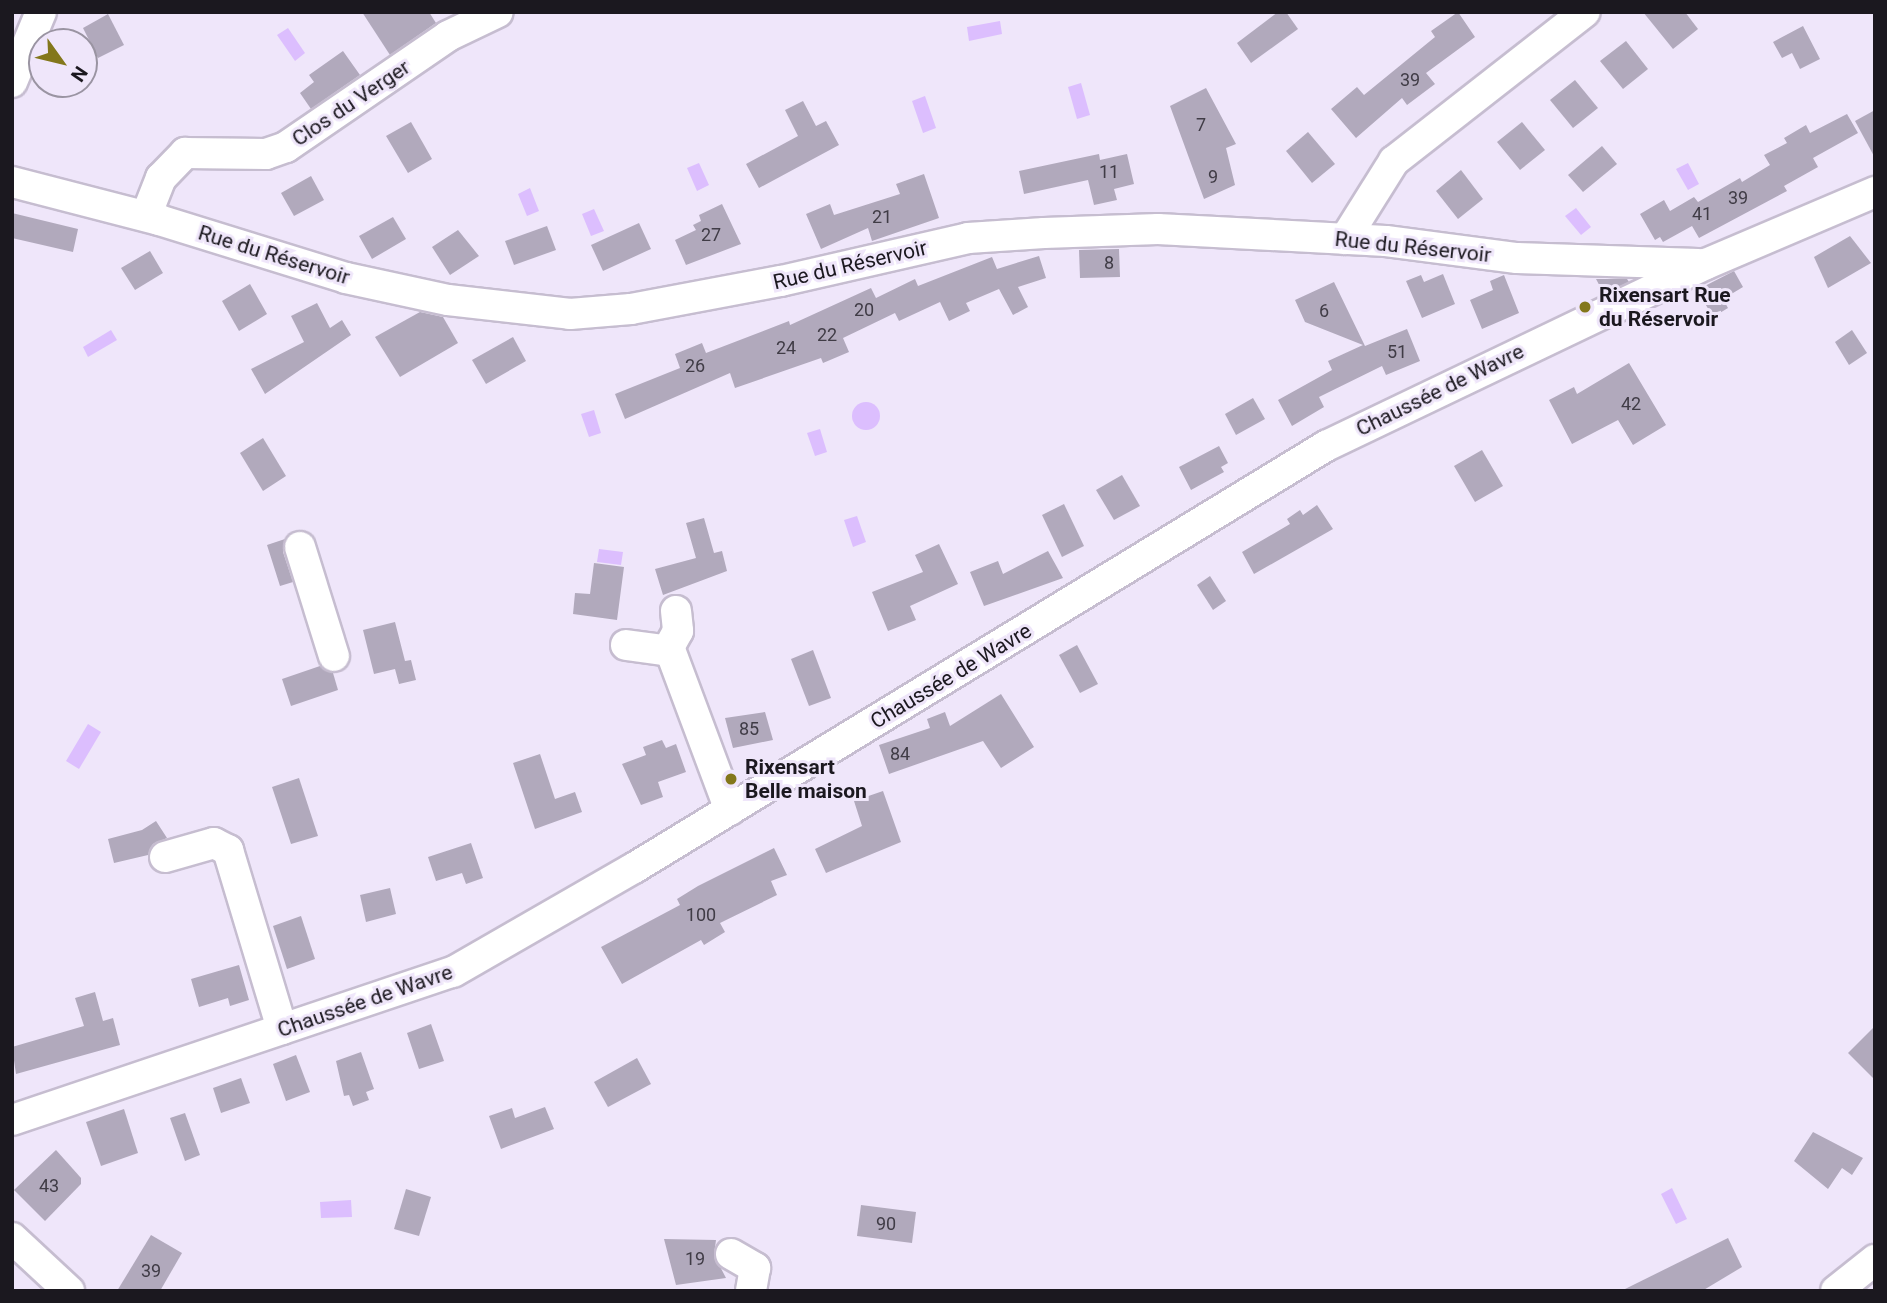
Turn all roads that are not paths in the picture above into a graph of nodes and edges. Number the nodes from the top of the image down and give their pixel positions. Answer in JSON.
{"nodes":[{"id":1,"x":41,"y":12,"type":"edge"},
{"id":2,"x":498,"y":12,"type":"edge"},
{"id":3,"x":1584,"y":12,"type":"edge"},
{"id":4,"x":12,"y":82,"type":"edge"},
{"id":5,"x":12,"y":182,"type":"edge"},
{"id":6,"x":1875,"y":192,"type":"edge"},
{"id":7,"x":146,"y":216,"type":"junction"},
{"id":8,"x":1345,"y":239,"type":"junction"},
{"id":9,"x":1706,"y":264,"type":"junction"},
{"id":10,"x":300,"y":547,"type":"dead end"},
{"id":11,"x":676,"y":611,"type":"dead end"},
{"id":12,"x":626,"y":645,"type":"dead end"},
{"id":13,"x":670,"y":651,"type":"junction"},
{"id":14,"x":334,"y":656,"type":"dead end"},
{"id":15,"x":730,"y":810,"type":"junction"},
{"id":16,"x":165,"y":857,"type":"dead end"},
{"id":17,"x":282,"y":1030,"type":"junction"},
{"id":18,"x":12,"y":1120,"type":"edge"},
{"id":19,"x":12,"y":1238,"type":"edge"},
{"id":20,"x":731,"y":1254,"type":"dead end"},
{"id":21,"x":1875,"y":1260,"type":"edge"},
{"id":22,"x":69,"y":1291,"type":"edge"},
{"id":23,"x":751,"y":1291,"type":"edge"},
{"id":24,"x":1836,"y":1291,"type":"edge"}],
"edges":[{"from":1,"to":4,"type":"street"},
{"from":2,"to":7,"type":"street","name":"Clos du Verger"},
{"from":3,"to":8,"type":"street"},
{"from":5,"to":7,"type":"street","name":"Rue du Réservoir"},
{"from":6,"to":9,"type":"street","name":"Chaussée de Wavre"},
{"from":7,"to":8,"type":"street","name":"Rue du Réservoir"},
{"from":8,"to":9,"type":"street","name":"Rue du Réservoir"},
{"from":9,"to":15,"type":"street","name":"Chaussée de Wavre"},
{"from":10,"to":14,"type":"street"},
{"from":11,"to":13,"type":"street"},
{"from":12,"to":13,"type":"street"},
{"from":13,"to":15,"type":"street"},
{"from":15,"to":17,"type":"street","name":"Chaussée de Wavre"},
{"from":16,"to":17,"type":"street"},
{"from":17,"to":18,"type":"street","name":"Chaussée de Wavre"},
{"from":19,"to":22,"type":"street"},
{"from":20,"to":23,"type":"street"},
{"from":21,"to":24,"type":"street"}]}
